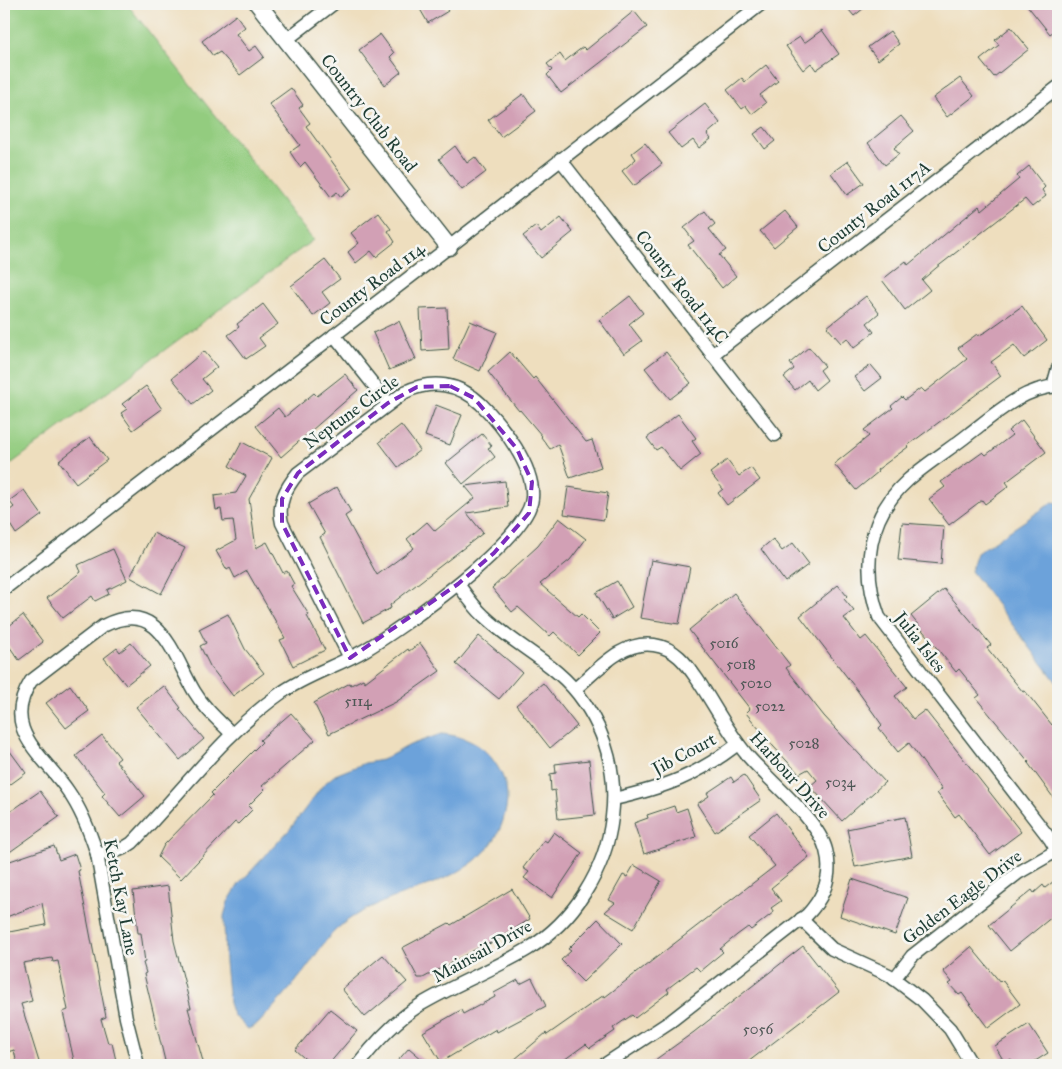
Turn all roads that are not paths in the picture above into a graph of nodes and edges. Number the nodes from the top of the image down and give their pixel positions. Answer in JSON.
{"nodes":[{"id":1,"x":258,"y":4,"type":"edge"},
{"id":2,"x":333,"y":4,"type":"edge"},
{"id":3,"x":761,"y":4,"type":"edge"},
{"id":4,"x":286,"y":40,"type":"junction"},
{"id":5,"x":1058,"y":87,"type":"edge"},
{"id":6,"x":560,"y":160,"type":"junction"},
{"id":7,"x":449,"y":247,"type":"junction"},
{"id":8,"x":334,"y":336,"type":"junction"},
{"id":9,"x":712,"y":355,"type":"junction"},
{"id":10,"x":1058,"y":368,"type":"edge"},
{"id":11,"x":1056,"y":386,"type":"edge"},
{"id":12,"x":388,"y":403,"type":"junction"},
{"id":13,"x":775,"y":435,"type":"dead end"},
{"id":14,"x":458,"y":584,"type":"junction"},
{"id":15,"x":4,"y":589,"type":"edge"},
{"id":16,"x":350,"y":658,"type":"junction"},
{"id":17,"x":575,"y":689,"type":"junction"},
{"id":18,"x":232,"y":734,"type":"junction"},
{"id":19,"x":738,"y":744,"type":"junction"},
{"id":20,"x":614,"y":799,"type":"junction"},
{"id":21,"x":1057,"y":851,"type":"edge"},
{"id":22,"x":97,"y":854,"type":"junction"},
{"id":23,"x":800,"y":920,"type":"junction"},
{"id":24,"x":894,"y":979,"type":"junction"},
{"id":25,"x":138,"y":1065,"type":"edge"},
{"id":26,"x":358,"y":1065,"type":"edge"},
{"id":27,"x":604,"y":1065,"type":"edge"},
{"id":28,"x":972,"y":1065,"type":"edge"}],
"edges":[{"from":1,"to":4,"type":"street","name":"Country Club Road"},
{"from":2,"to":4,"type":"street"},
{"from":3,"to":6,"type":"street","name":"County Road 114"},
{"from":4,"to":7,"type":"street","name":"Country Club Road"},
{"from":5,"to":9,"type":"street","name":"County Road 117A"},
{"from":6,"to":7,"type":"street","name":"County Road 114"},
{"from":6,"to":9,"type":"street","name":"County Road 114C"},
{"from":7,"to":8,"type":"street","name":"County Road 114"},
{"from":8,"to":12,"type":"street"},
{"from":8,"to":15,"type":"street","name":"County Road 114"},
{"from":9,"to":13,"type":"street","name":"County Road 114C"},
{"from":10,"to":11,"type":"street","name":"Julia Isles"},
{"from":11,"to":21,"type":"street","name":"Julia Isles"},
{"from":12,"to":14,"type":"street","name":"Neptune Circle"},
{"from":12,"to":16,"type":"street","name":"Neptune Circle"},
{"from":14,"to":16,"type":"street","name":"Neptune Circle"},
{"from":14,"to":17,"type":"street","name":"Mainsail Drive"},
{"from":16,"to":18,"type":"street","name":"Neptune Circle"},
{"from":17,"to":19,"type":"street","name":"Harbour Drive"},
{"from":17,"to":20,"type":"street","name":"Mainsail Drive"},
{"from":18,"to":22,"type":"street","name":"Neptune Circle"},
{"from":18,"to":22,"type":"street","name":"Ketch Kay Lane"},
{"from":19,"to":20,"type":"street","name":"Jib Court"},
{"from":19,"to":23,"type":"street","name":"Harbour Drive"},
{"from":20,"to":26,"type":"street","name":"Mainsail Drive"},
{"from":21,"to":24,"type":"street","name":"Golden Eagle Drive"},
{"from":22,"to":25,"type":"street","name":"Ketch Kay Lane"},
{"from":23,"to":24,"type":"street"},
{"from":23,"to":27,"type":"street","name":"Harbour Drive"},
{"from":24,"to":28,"type":"street"}]}
